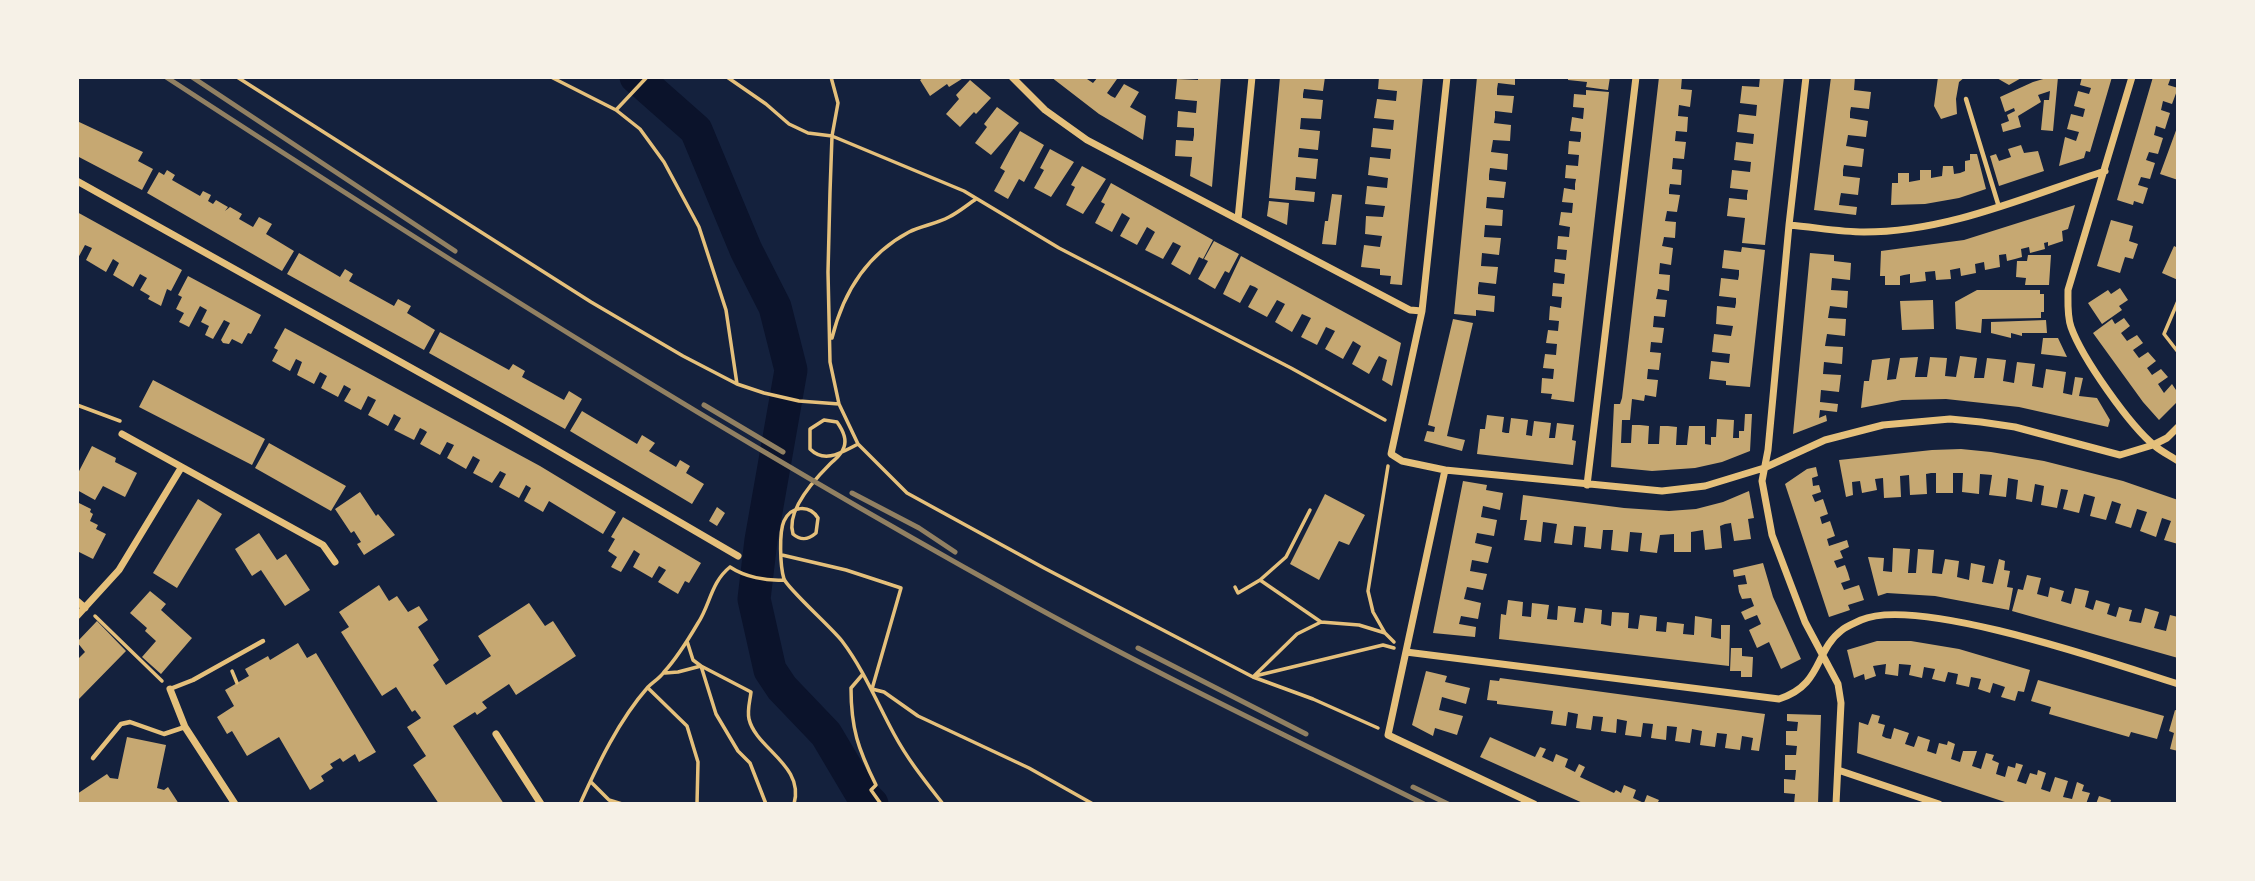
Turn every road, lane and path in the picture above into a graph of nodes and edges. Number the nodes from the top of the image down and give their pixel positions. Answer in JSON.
{"nodes":[{"id":1,"x":237,"y":77,"type":"edge"},
{"id":2,"x":551,"y":77,"type":"edge"},
{"id":3,"x":647,"y":77,"type":"edge"},
{"id":4,"x":727,"y":77,"type":"edge"},
{"id":5,"x":831,"y":77,"type":"edge"},
{"id":6,"x":1012,"y":77,"type":"edge"},
{"id":7,"x":1252,"y":77,"type":"edge"},
{"id":8,"x":1447,"y":77,"type":"edge"},
{"id":9,"x":1636,"y":77,"type":"edge"},
{"id":10,"x":1806,"y":77,"type":"edge"},
{"id":11,"x":2132,"y":77,"type":"edge"},
{"id":12,"x":1966,"y":99,"type":"dead end"},
{"id":13,"x":618,"y":109,"type":"junction"},
{"id":14,"x":832,"y":136,"type":"junction"},
{"id":15,"x":2105,"y":171,"type":"junction"},
{"id":16,"x":77,"y":181,"type":"edge"},
{"id":17,"x":976,"y":199,"type":"junction"},
{"id":18,"x":1999,"y":207,"type":"junction"},
{"id":19,"x":1238,"y":219,"type":"junction"},
{"id":20,"x":1789,"y":225,"type":"junction"},
{"id":21,"x":2178,"y":301,"type":"edge"},
{"id":22,"x":1422,"y":311,"type":"junction"},
{"id":23,"x":830,"y":344,"type":"junction"},
{"id":24,"x":2178,"y":352,"type":"edge"},
{"id":25,"x":737,"y":384,"type":"junction"},
{"id":26,"x":839,"y":404,"type":"junction"},
{"id":27,"x":77,"y":405,"type":"edge"},
{"id":28,"x":1396,"y":427,"type":"junction"},
{"id":29,"x":2178,"y":427,"type":"edge"},
{"id":30,"x":122,"y":434,"type":"joint"},
{"id":31,"x":858,"y":444,"type":"junction"},
{"id":32,"x":2153,"y":445,"type":"junction"},
{"id":33,"x":1391,"y":454,"type":"junction"},
{"id":34,"x":2178,"y":461,"type":"edge"},
{"id":35,"x":181,"y":468,"type":"junction"},
{"id":36,"x":1764,"y":468,"type":"junction"},
{"id":37,"x":1445,"y":470,"type":"junction"},
{"id":38,"x":1587,"y":485,"type":"junction"},
{"id":39,"x":1310,"y":510,"type":"dead end"},
{"id":40,"x":782,"y":555,"type":"junction"},
{"id":41,"x":738,"y":556,"type":"dead end"},
{"id":42,"x":335,"y":562,"type":"dead end"},
{"id":43,"x":730,"y":568,"type":"dead end"},
{"id":44,"x":739,"y":573,"type":"dead end"},
{"id":45,"x":784,"y":580,"type":"junction"},
{"id":46,"x":1260,"y":580,"type":"junction"},
{"id":47,"x":1234,"y":587,"type":"dead end"},
{"id":48,"x":77,"y":601,"type":"edge"},
{"id":49,"x":85,"y":608,"type":"junction"},
{"id":50,"x":77,"y":616,"type":"edge"},
{"id":51,"x":1321,"y":622,"type":"junction"},
{"id":52,"x":1385,"y":633,"type":"junction"},
{"id":53,"x":263,"y":641,"type":"dead end"},
{"id":54,"x":687,"y":641,"type":"junction"},
{"id":55,"x":1406,"y":652,"type":"junction"},
{"id":56,"x":1823,"y":657,"type":"junction"},
{"id":57,"x":701,"y":666,"type":"junction"},
{"id":58,"x":664,"y":673,"type":"junction"},
{"id":59,"x":863,"y":674,"type":"junction"},
{"id":60,"x":1253,"y":677,"type":"junction"},
{"id":61,"x":2178,"y":684,"type":"edge"},
{"id":62,"x":648,"y":687,"type":"junction"},
{"id":63,"x":170,"y":689,"type":"junction"},
{"id":64,"x":872,"y":689,"type":"junction"},
{"id":65,"x":185,"y":727,"type":"junction"},
{"id":66,"x":496,"y":734,"type":"dead end"},
{"id":67,"x":1388,"y":735,"type":"junction"},
{"id":68,"x":93,"y":758,"type":"dead end"},
{"id":69,"x":1838,"y":769,"type":"junction"},
{"id":70,"x":590,"y":782,"type":"junction"},
{"id":71,"x":235,"y":804,"type":"edge"},
{"id":72,"x":541,"y":804,"type":"edge"},
{"id":73,"x":580,"y":804,"type":"edge"},
{"id":74,"x":622,"y":804,"type":"edge"},
{"id":75,"x":697,"y":804,"type":"edge"},
{"id":76,"x":766,"y":804,"type":"edge"},
{"id":77,"x":794,"y":804,"type":"edge"},
{"id":78,"x":881,"y":804,"type":"edge"},
{"id":79,"x":943,"y":804,"type":"edge"},
{"id":80,"x":1093,"y":804,"type":"edge"},
{"id":81,"x":1534,"y":804,"type":"edge"},
{"id":82,"x":1836,"y":804,"type":"edge"},
{"id":83,"x":1939,"y":804,"type":"edge"}],
"edges":[{"from":1,"to":25,"type":"path"},
{"from":2,"to":13,"type":"path"},
{"from":3,"to":13,"type":"path"},
{"from":4,"to":14,"type":"path"},
{"from":5,"to":14,"type":"path"},
{"from":6,"to":19,"type":"street"},
{"from":7,"to":19,"type":"street"},
{"from":8,"to":22,"type":"street"},
{"from":9,"to":38,"type":"street"},
{"from":10,"to":20,"type":"street"},
{"from":11,"to":15,"type":"street"},
{"from":12,"to":18,"type":"lane"},
{"from":13,"to":25,"type":"path"},
{"from":14,"to":17,"type":"path"},
{"from":14,"to":23,"type":"path"},
{"from":15,"to":18,"type":"street"},
{"from":15,"to":32,"type":"street"},
{"from":16,"to":41,"type":"street"},
{"from":17,"to":23,"type":"path"},
{"from":17,"to":28,"type":"path"},
{"from":18,"to":20,"type":"street"},
{"from":19,"to":22,"type":"street"},
{"from":20,"to":36,"type":"street"},
{"from":21,"to":24,"type":"path"},
{"from":22,"to":28,"type":"street"},
{"from":23,"to":26,"type":"path"},
{"from":25,"to":26,"type":"path"},
{"from":26,"to":31,"type":"path"},
{"from":27,"to":30,"type":"path"},
{"from":28,"to":33,"type":"street"},
{"from":29,"to":32,"type":"street"},
{"from":30,"to":35,"type":"street"},
{"from":31,"to":40,"type":"path"},
{"from":31,"to":60,"type":"path"},
{"from":32,"to":34,"type":"street"},
{"from":32,"to":36,"type":"street"},
{"from":33,"to":37,"type":"street"},
{"from":33,"to":52,"type":"path"},
{"from":35,"to":42,"type":"street"},
{"from":35,"to":49,"type":"street"},
{"from":36,"to":38,"type":"street"},
{"from":36,"to":56,"type":"street"},
{"from":37,"to":38,"type":"street"},
{"from":37,"to":55,"type":"street"},
{"from":39,"to":46,"type":"path"},
{"from":40,"to":45,"type":"path"},
{"from":40,"to":64,"type":"path"},
{"from":43,"to":54,"type":"path"},
{"from":44,"to":45,"type":"path"},
{"from":45,"to":59,"type":"path"},
{"from":46,"to":47,"type":"path"},
{"from":46,"to":51,"type":"path"},
{"from":48,"to":49,"type":"street"},
{"from":49,"to":50,"type":"street"},
{"from":49,"to":63,"type":"path"},
{"from":51,"to":52,"type":"path"},
{"from":51,"to":60,"type":"path"},
{"from":52,"to":55,"type":"path"},
{"from":53,"to":63,"type":"lane"},
{"from":54,"to":57,"type":"path"},
{"from":54,"to":58,"type":"path"},
{"from":55,"to":56,"type":"street"},
{"from":55,"to":60,"type":"path"},
{"from":55,"to":67,"type":"street"},
{"from":56,"to":61,"type":"street"},
{"from":56,"to":69,"type":"street"},
{"from":57,"to":58,"type":"path"},
{"from":57,"to":76,"type":"path"},
{"from":57,"to":77,"type":"path"},
{"from":58,"to":62,"type":"path"},
{"from":59,"to":64,"type":"path"},
{"from":59,"to":78,"type":"path"},
{"from":60,"to":67,"type":"path"},
{"from":62,"to":70,"type":"path"},
{"from":62,"to":75,"type":"path"},
{"from":63,"to":65,"type":"street"},
{"from":64,"to":79,"type":"path"},
{"from":64,"to":80,"type":"path"},
{"from":65,"to":68,"type":"lane"},
{"from":65,"to":71,"type":"street"},
{"from":66,"to":72,"type":"street"},
{"from":67,"to":81,"type":"street"},
{"from":69,"to":82,"type":"street"},
{"from":69,"to":83,"type":"street"},
{"from":70,"to":73,"type":"path"},
{"from":70,"to":74,"type":"path"}]}
